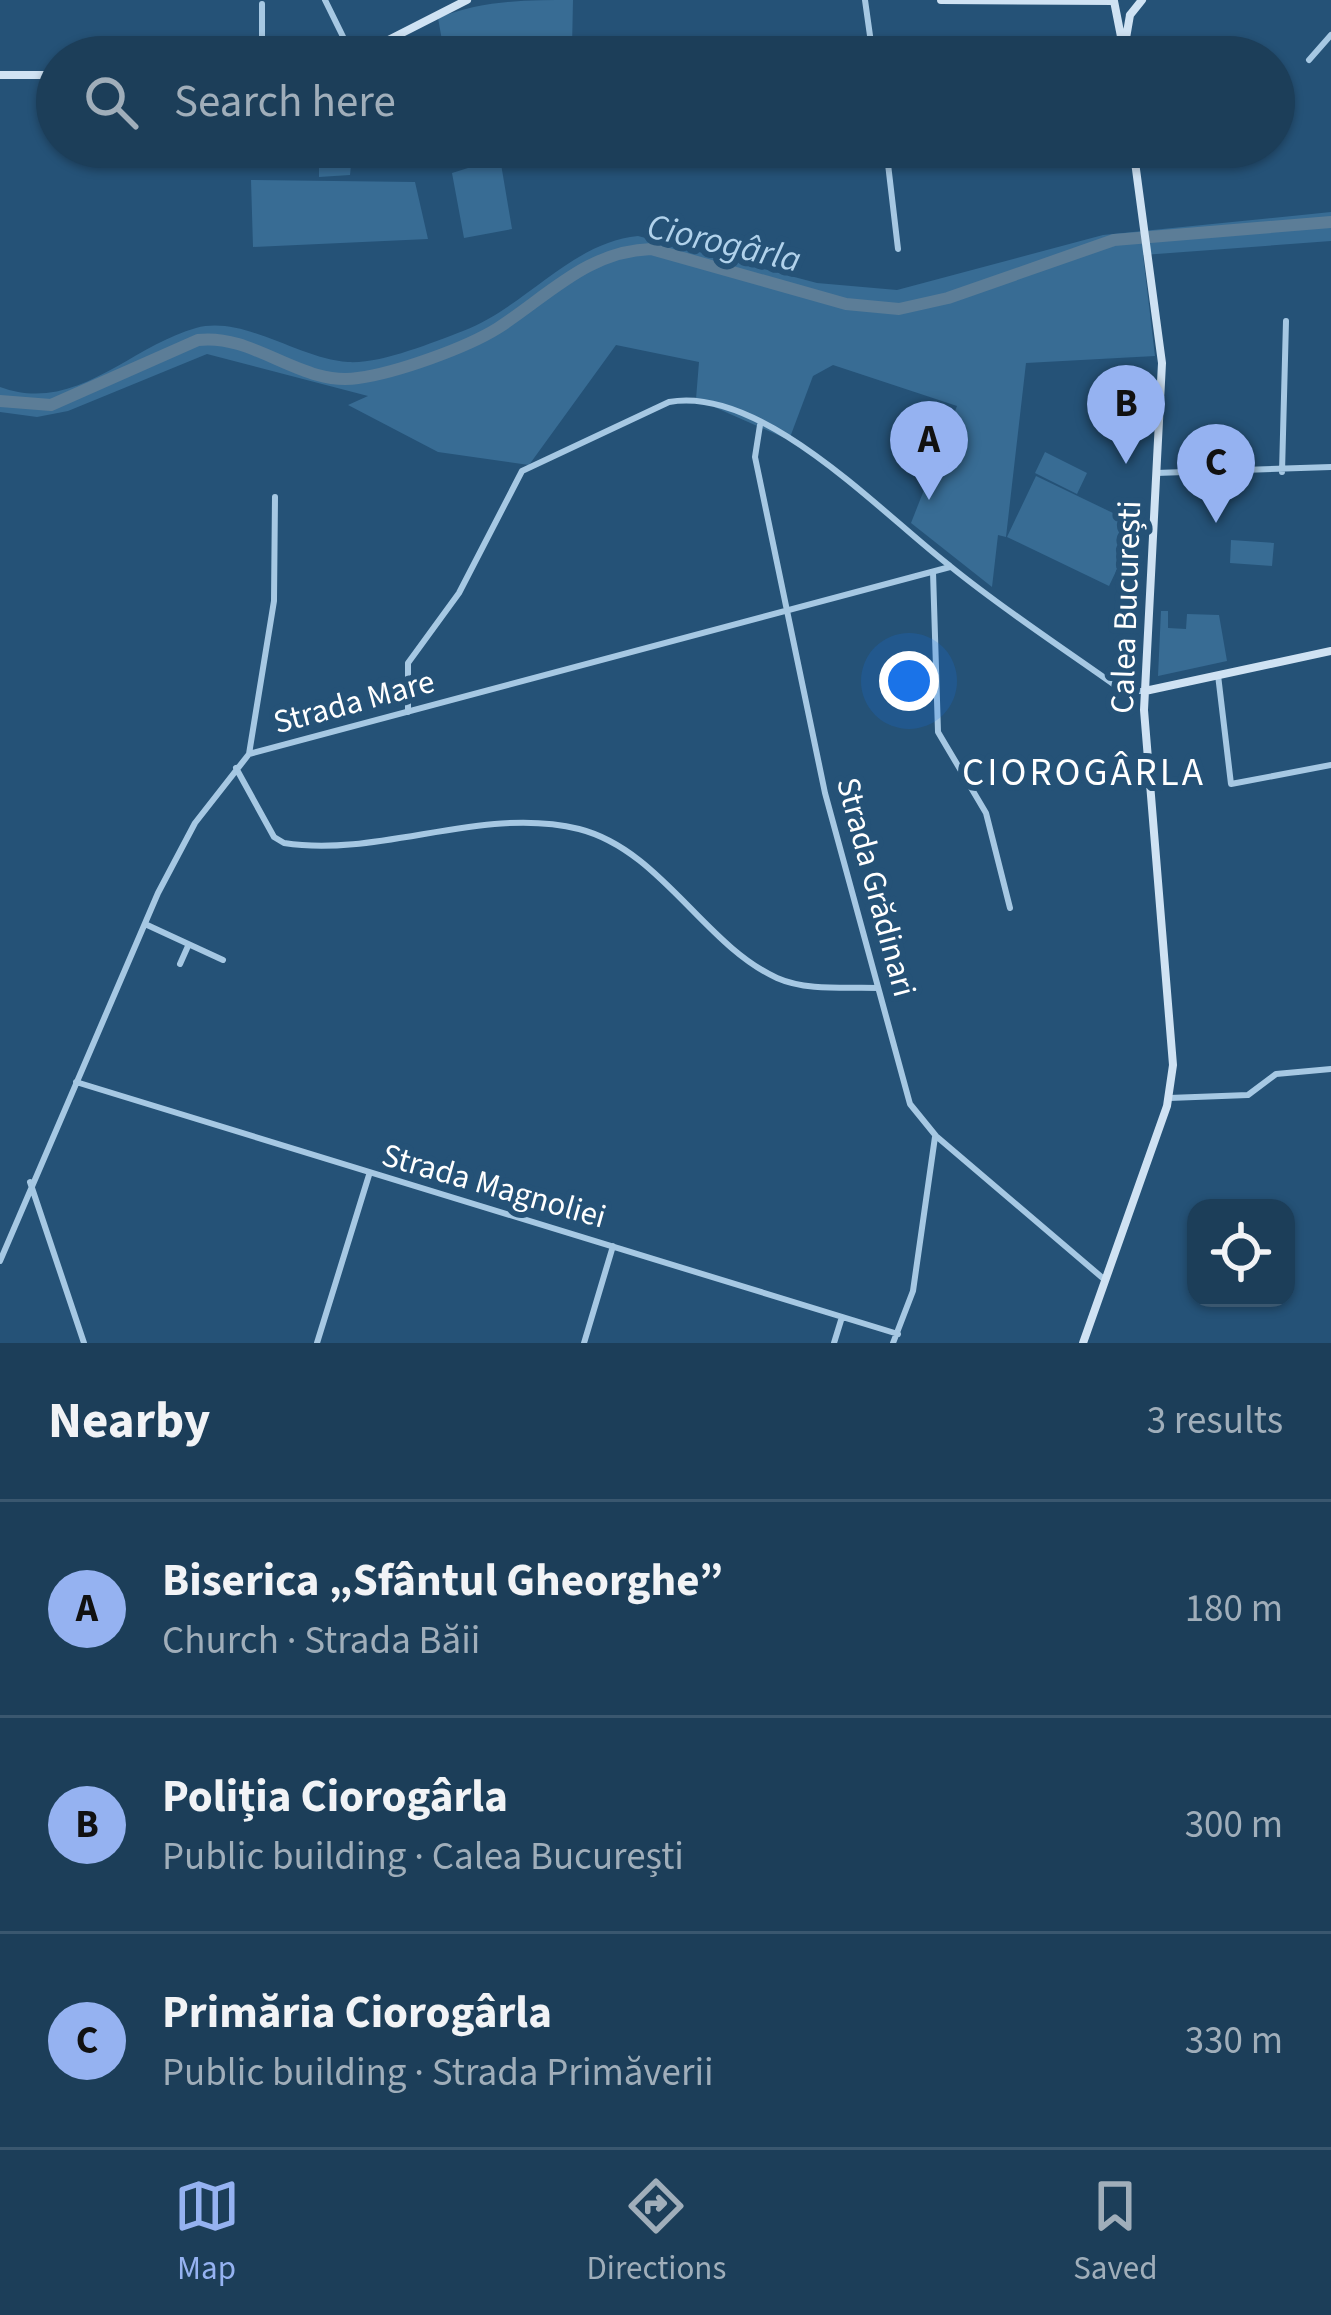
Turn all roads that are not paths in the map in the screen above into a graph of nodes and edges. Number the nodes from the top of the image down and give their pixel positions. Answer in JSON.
{"nodes":[{"id":1,"x":326,"y":0,"type":"edge"},
{"id":2,"x":467,"y":0,"type":"edge"},
{"id":3,"x":865,"y":0,"type":"edge"},
{"id":4,"x":940,"y":0,"type":"edge"},
{"id":5,"x":1114,"y":0,"type":"edge"},
{"id":6,"x":1142,"y":0,"type":"edge"},
{"id":7,"x":262,"y":4,"type":"dead end"},
{"id":8,"x":1126,"y":14,"type":"junction"},
{"id":9,"x":1331,"y":35,"type":"edge"},
{"id":10,"x":262,"y":36,"type":"edge"},
{"id":11,"x":344,"y":36,"type":"edge"},
{"id":12,"x":396,"y":36,"type":"edge"},
{"id":13,"x":871,"y":36,"type":"edge"},
{"id":14,"x":1125,"y":36,"type":"edge"},
{"id":15,"x":1309,"y":60,"type":"dead end"},
{"id":16,"x":0,"y":75,"type":"edge"},
{"id":17,"x":36,"y":75,"type":"edge"},
{"id":18,"x":888,"y":168,"type":"edge"},
{"id":19,"x":1136,"y":168,"type":"edge"},
{"id":20,"x":898,"y":249,"type":"dead end"},
{"id":21,"x":1286,"y":321,"type":"dead end"},
{"id":22,"x":760,"y":424,"type":"junction"},
{"id":23,"x":1331,"y":467,"type":"edge"},
{"id":24,"x":1282,"y":472,"type":"junction"},
{"id":25,"x":1156,"y":473,"type":"junction"},
{"id":26,"x":275,"y":497,"type":"dead end"},
{"id":27,"x":950,"y":567,"type":"junction"},
{"id":28,"x":932,"y":572,"type":"junction"},
{"id":29,"x":787,"y":613,"type":"junction"},
{"id":30,"x":1331,"y":651,"type":"edge"},
{"id":31,"x":1218,"y":675,"type":"junction"},
{"id":32,"x":1144,"y":692,"type":"junction"},
{"id":33,"x":408,"y":712,"type":"junction"},
{"id":34,"x":249,"y":754,"type":"junction"},
{"id":35,"x":1331,"y":764,"type":"edge"},
{"id":36,"x":236,"y":768,"type":"junction"},
{"id":37,"x":1010,"y":908,"type":"dead end"},
{"id":38,"x":144,"y":924,"type":"junction"},
{"id":39,"x":188,"y":944,"type":"junction"},
{"id":40,"x":223,"y":960,"type":"dead end"},
{"id":41,"x":180,"y":964,"type":"dead end"},
{"id":42,"x":878,"y":988,"type":"junction"},
{"id":43,"x":1331,"y":1069,"type":"edge"},
{"id":44,"x":76,"y":1082,"type":"junction"},
{"id":45,"x":1169,"y":1098,"type":"junction"},
{"id":46,"x":936,"y":1136,"type":"junction"},
{"id":47,"x":369,"y":1174,"type":"junction"},
{"id":48,"x":30,"y":1182,"type":"junction"},
{"id":49,"x":613,"y":1246,"type":"junction"},
{"id":50,"x":0,"y":1261,"type":"edge"},
{"id":51,"x":1106,"y":1280,"type":"junction"},
{"id":52,"x":842,"y":1317,"type":"junction"},
{"id":53,"x":896,"y":1339,"type":"edge"},
{"id":54,"x":84,"y":1343,"type":"edge"},
{"id":55,"x":316,"y":1343,"type":"edge"},
{"id":56,"x":584,"y":1343,"type":"edge"},
{"id":57,"x":834,"y":1343,"type":"edge"},
{"id":58,"x":1082,"y":1343,"type":"edge"}],
"edges":[{"from":1,"to":11,"type":"street"},
{"from":2,"to":12,"type":"main road"},
{"from":3,"to":13,"type":"street"},
{"from":4,"to":5,"type":"main road"},
{"from":5,"to":8,"type":"main road"},
{"from":6,"to":8,"type":"main road"},
{"from":7,"to":10,"type":"street"},
{"from":8,"to":14,"type":"main road"},
{"from":9,"to":15,"type":"street"},
{"from":16,"to":17,"type":"main road"},
{"from":18,"to":20,"type":"street"},
{"from":19,"to":25,"type":"main road","name":"Calea București"},
{"from":21,"to":24,"type":"street"},
{"from":22,"to":27,"type":"street"},
{"from":22,"to":29,"type":"street","name":"Strada Grădinari"},
{"from":22,"to":33,"type":"street"},
{"from":23,"to":24,"type":"street"},
{"from":24,"to":25,"type":"street"},
{"from":25,"to":32,"type":"main road","name":"Calea București"},
{"from":26,"to":34,"type":"street"},
{"from":27,"to":28,"type":"street","name":"Strada Mare"},
{"from":27,"to":32,"type":"street"},
{"from":28,"to":29,"type":"street","name":"Strada Mare"},
{"from":28,"to":37,"type":"street"},
{"from":29,"to":33,"type":"street","name":"Strada Mare"},
{"from":29,"to":42,"type":"street","name":"Strada Grădinari"},
{"from":30,"to":31,"type":"main road"},
{"from":31,"to":32,"type":"main road"},
{"from":31,"to":35,"type":"street"},
{"from":32,"to":45,"type":"main road","name":"Calea București"},
{"from":33,"to":34,"type":"street","name":"Strada Mare"},
{"from":34,"to":36,"type":"street","name":"Strada Mare"},
{"from":36,"to":38,"type":"street","name":"Strada Mare"},
{"from":36,"to":42,"type":"street"},
{"from":38,"to":39,"type":"street"},
{"from":38,"to":44,"type":"street","name":"Strada Mare"},
{"from":39,"to":40,"type":"street"},
{"from":39,"to":41,"type":"street"},
{"from":42,"to":46,"type":"street","name":"Strada Grădinari"},
{"from":43,"to":45,"type":"street"},
{"from":44,"to":47,"type":"street","name":"Strada Magnoliei"},
{"from":44,"to":48,"type":"street","name":"Strada Mare"},
{"from":45,"to":51,"type":"main road","name":"Calea București"},
{"from":46,"to":51,"type":"street","name":"Strada Grădinari"},
{"from":46,"to":53,"type":"street"},
{"from":47,"to":49,"type":"street","name":"Strada Magnoliei"},
{"from":47,"to":55,"type":"street"},
{"from":48,"to":50,"type":"street","name":"Strada Mare"},
{"from":48,"to":54,"type":"street"},
{"from":49,"to":52,"type":"street","name":"Strada Magnoliei"},
{"from":49,"to":56,"type":"street"},
{"from":51,"to":58,"type":"main road","name":"Calea București"},
{"from":52,"to":53,"type":"street","name":"Strada Magnoliei"},
{"from":52,"to":57,"type":"street"}]}
